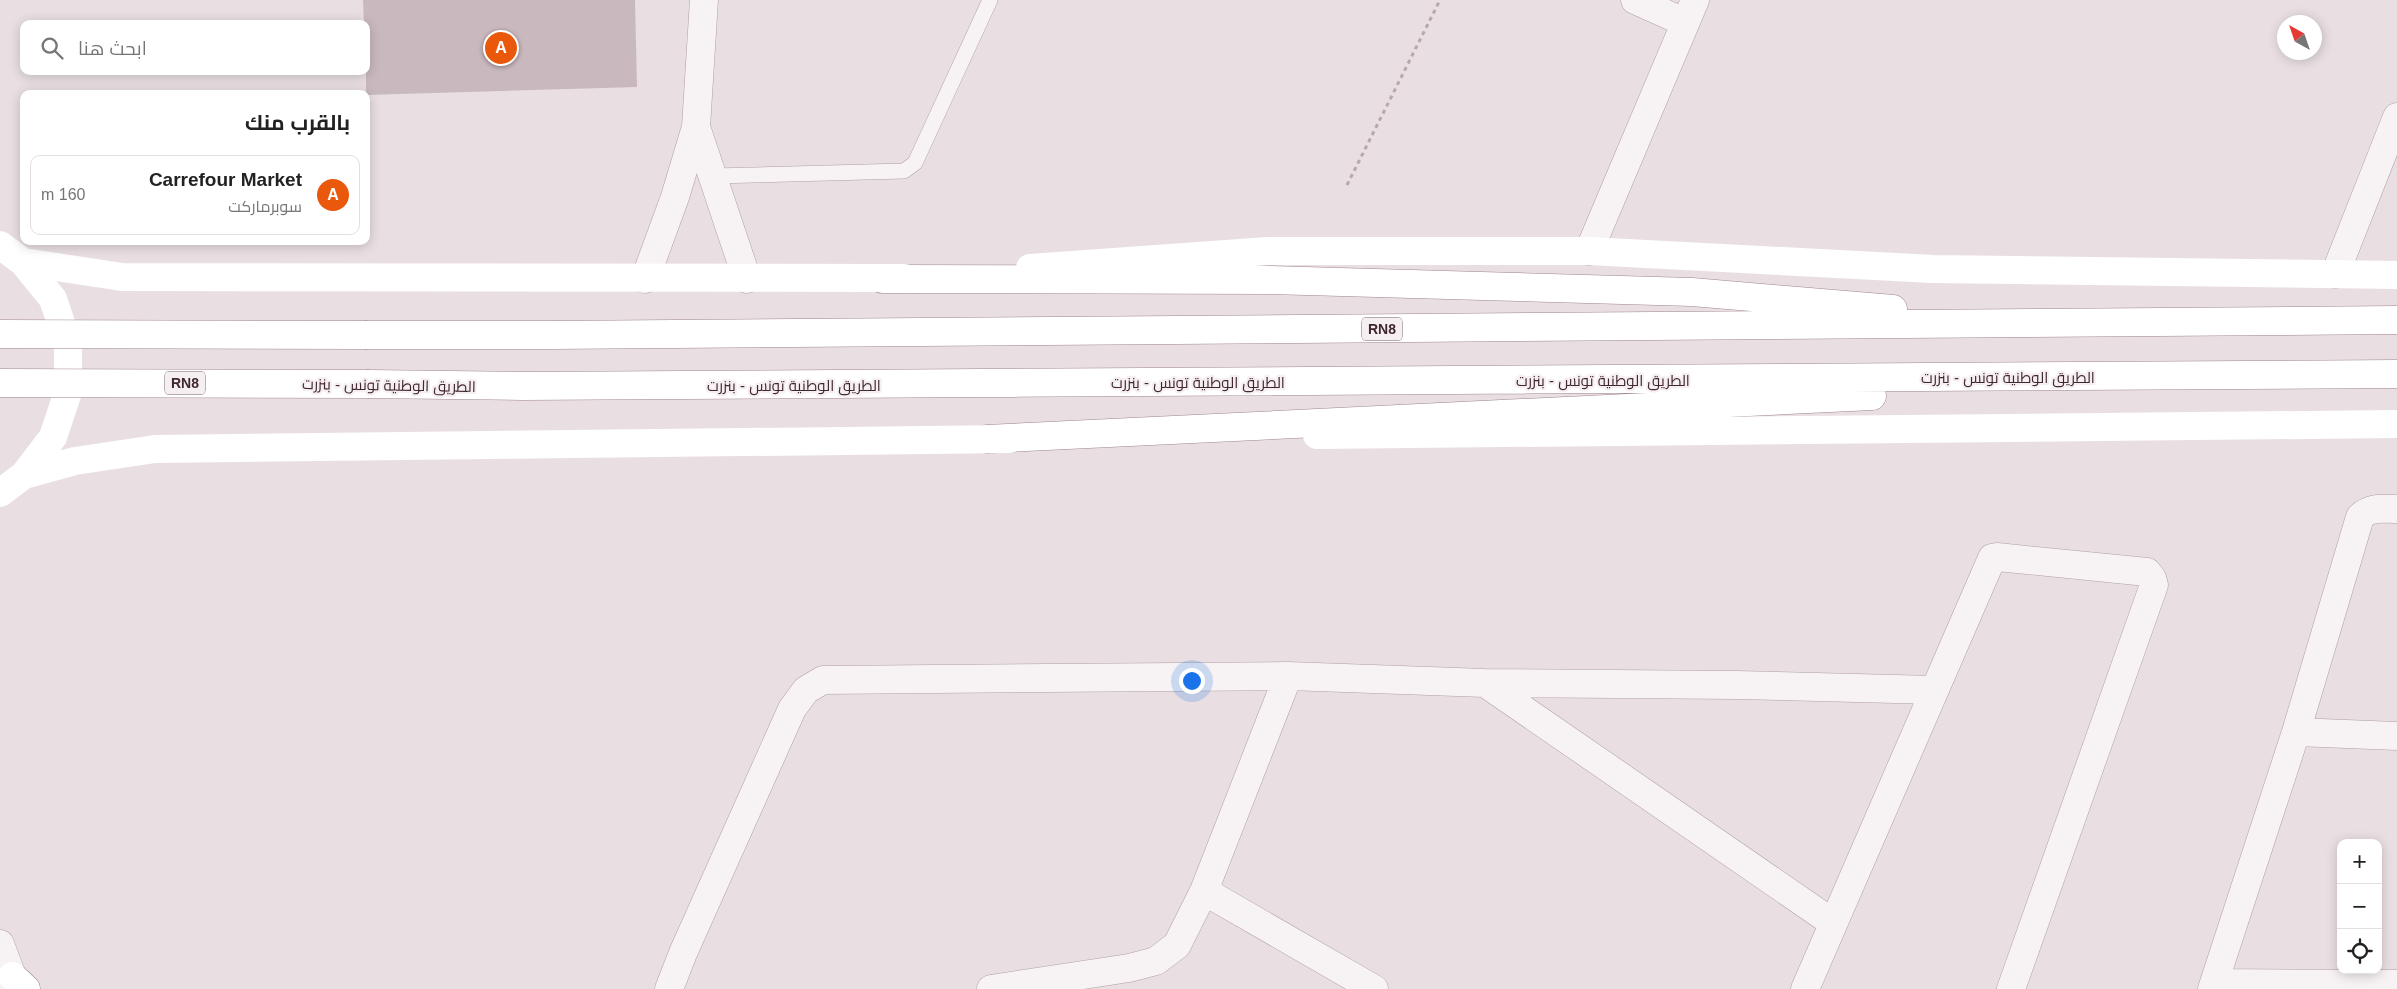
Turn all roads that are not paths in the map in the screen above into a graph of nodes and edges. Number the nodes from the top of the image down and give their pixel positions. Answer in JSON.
{"nodes":[{"id":1,"x":704,"y":0,"type":"edge"},
{"id":2,"x":990,"y":0,"type":"edge"},
{"id":3,"x":1635,"y":0,"type":"edge"},
{"id":4,"x":1690,"y":11,"type":"edge"},
{"id":5,"x":2397,"y":117,"type":"edge"},
{"id":6,"x":696,"y":127,"type":"junction"},
{"id":7,"x":713,"y":176,"type":"junction"},
{"id":8,"x":7,"y":249,"type":"edge"},
{"id":9,"x":1589,"y":252,"type":"junction"},
{"id":10,"x":2396,"y":273,"type":"edge"},
{"id":11,"x":2335,"y":274,"type":"junction"},
{"id":12,"x":646,"y":279,"type":"junction"},
{"id":13,"x":747,"y":279,"type":"junction"},
{"id":14,"x":882,"y":279,"type":"junction"},
{"id":15,"x":2397,"y":320,"type":"edge"},
{"id":16,"x":2074,"y":323,"type":"junction"},
{"id":17,"x":0,"y":334,"type":"edge"},
{"id":18,"x":2397,"y":374,"type":"edge"},
{"id":19,"x":2287,"y":376,"type":"junction"},
{"id":20,"x":0,"y":383,"type":"edge"},
{"id":21,"x":2397,"y":424,"type":"edge"},
{"id":22,"x":987,"y":439,"type":"junction"},
{"id":23,"x":24,"y":475,"type":"junction"},
{"id":24,"x":0,"y":493,"type":"edge"},
{"id":25,"x":2397,"y":509,"type":"edge"},
{"id":26,"x":1288,"y":676,"type":"junction"},
{"id":27,"x":1486,"y":683,"type":"junction"},
{"id":28,"x":1934,"y":690,"type":"junction"},
{"id":29,"x":2296,"y":732,"type":"junction"},
{"id":30,"x":2397,"y":736,"type":"edge"},
{"id":31,"x":1204,"y":891,"type":"junction"},
{"id":32,"x":1833,"y":923,"type":"junction"},
{"id":33,"x":0,"y":944,"type":"edge"},
{"id":34,"x":2397,"y":984,"type":"edge"},
{"id":35,"x":17,"y":985,"type":"edge"},
{"id":36,"x":2213,"y":986,"type":"edge"},
{"id":37,"x":669,"y":989,"type":"edge"},
{"id":38,"x":991,"y":989,"type":"edge"},
{"id":39,"x":1374,"y":989,"type":"edge"},
{"id":40,"x":1805,"y":989,"type":"edge"},
{"id":41,"x":2011,"y":989,"type":"edge"}],
"edges":[{"from":1,"to":6,"type":"street"},
{"from":2,"to":7,"type":"lane"},
{"from":3,"to":4,"type":"street"},
{"from":4,"to":9,"type":"street"},
{"from":5,"to":11,"type":"street"},
{"from":6,"to":7,"type":"street"},
{"from":6,"to":12,"type":"street"},
{"from":7,"to":13,"type":"street"},
{"from":8,"to":12,"type":"main road"},
{"from":8,"to":23,"type":"main road"},
{"from":9,"to":11,"type":"main road"},
{"from":9,"to":14,"type":"main road"},
{"from":10,"to":11,"type":"main road"},
{"from":12,"to":13,"type":"main road"},
{"from":13,"to":14,"type":"main road"},
{"from":14,"to":16,"type":"main road"},
{"from":15,"to":16,"type":"main road","number":"RN8"},
{"from":16,"to":17,"type":"main road","number":"RN8","bridge":true},
{"from":18,"to":19,"type":"main road","name":"الطريق الوطنية تونس - بنزرت","number":"RN8"},
{"from":19,"to":20,"type":"main road","name":"الطريق الوطنية تونس - بنزرت","number":"RN8","bridge":true},
{"from":19,"to":22,"type":"main road"},
{"from":21,"to":22,"type":"main road"},
{"from":22,"to":23,"type":"main road"},
{"from":23,"to":24,"type":"main road"},
{"from":25,"to":29,"type":"street"},
{"from":26,"to":27,"type":"street"},
{"from":26,"to":31,"type":"street"},
{"from":26,"to":37,"type":"street"},
{"from":27,"to":28,"type":"street"},
{"from":27,"to":32,"type":"street"},
{"from":28,"to":32,"type":"street"},
{"from":28,"to":41,"type":"street"},
{"from":29,"to":30,"type":"street"},
{"from":29,"to":36,"type":"street"},
{"from":31,"to":38,"type":"street"},
{"from":31,"to":39,"type":"street"},
{"from":32,"to":40,"type":"street"},
{"from":33,"to":35,"type":"street"},
{"from":34,"to":36,"type":"street"}]}
